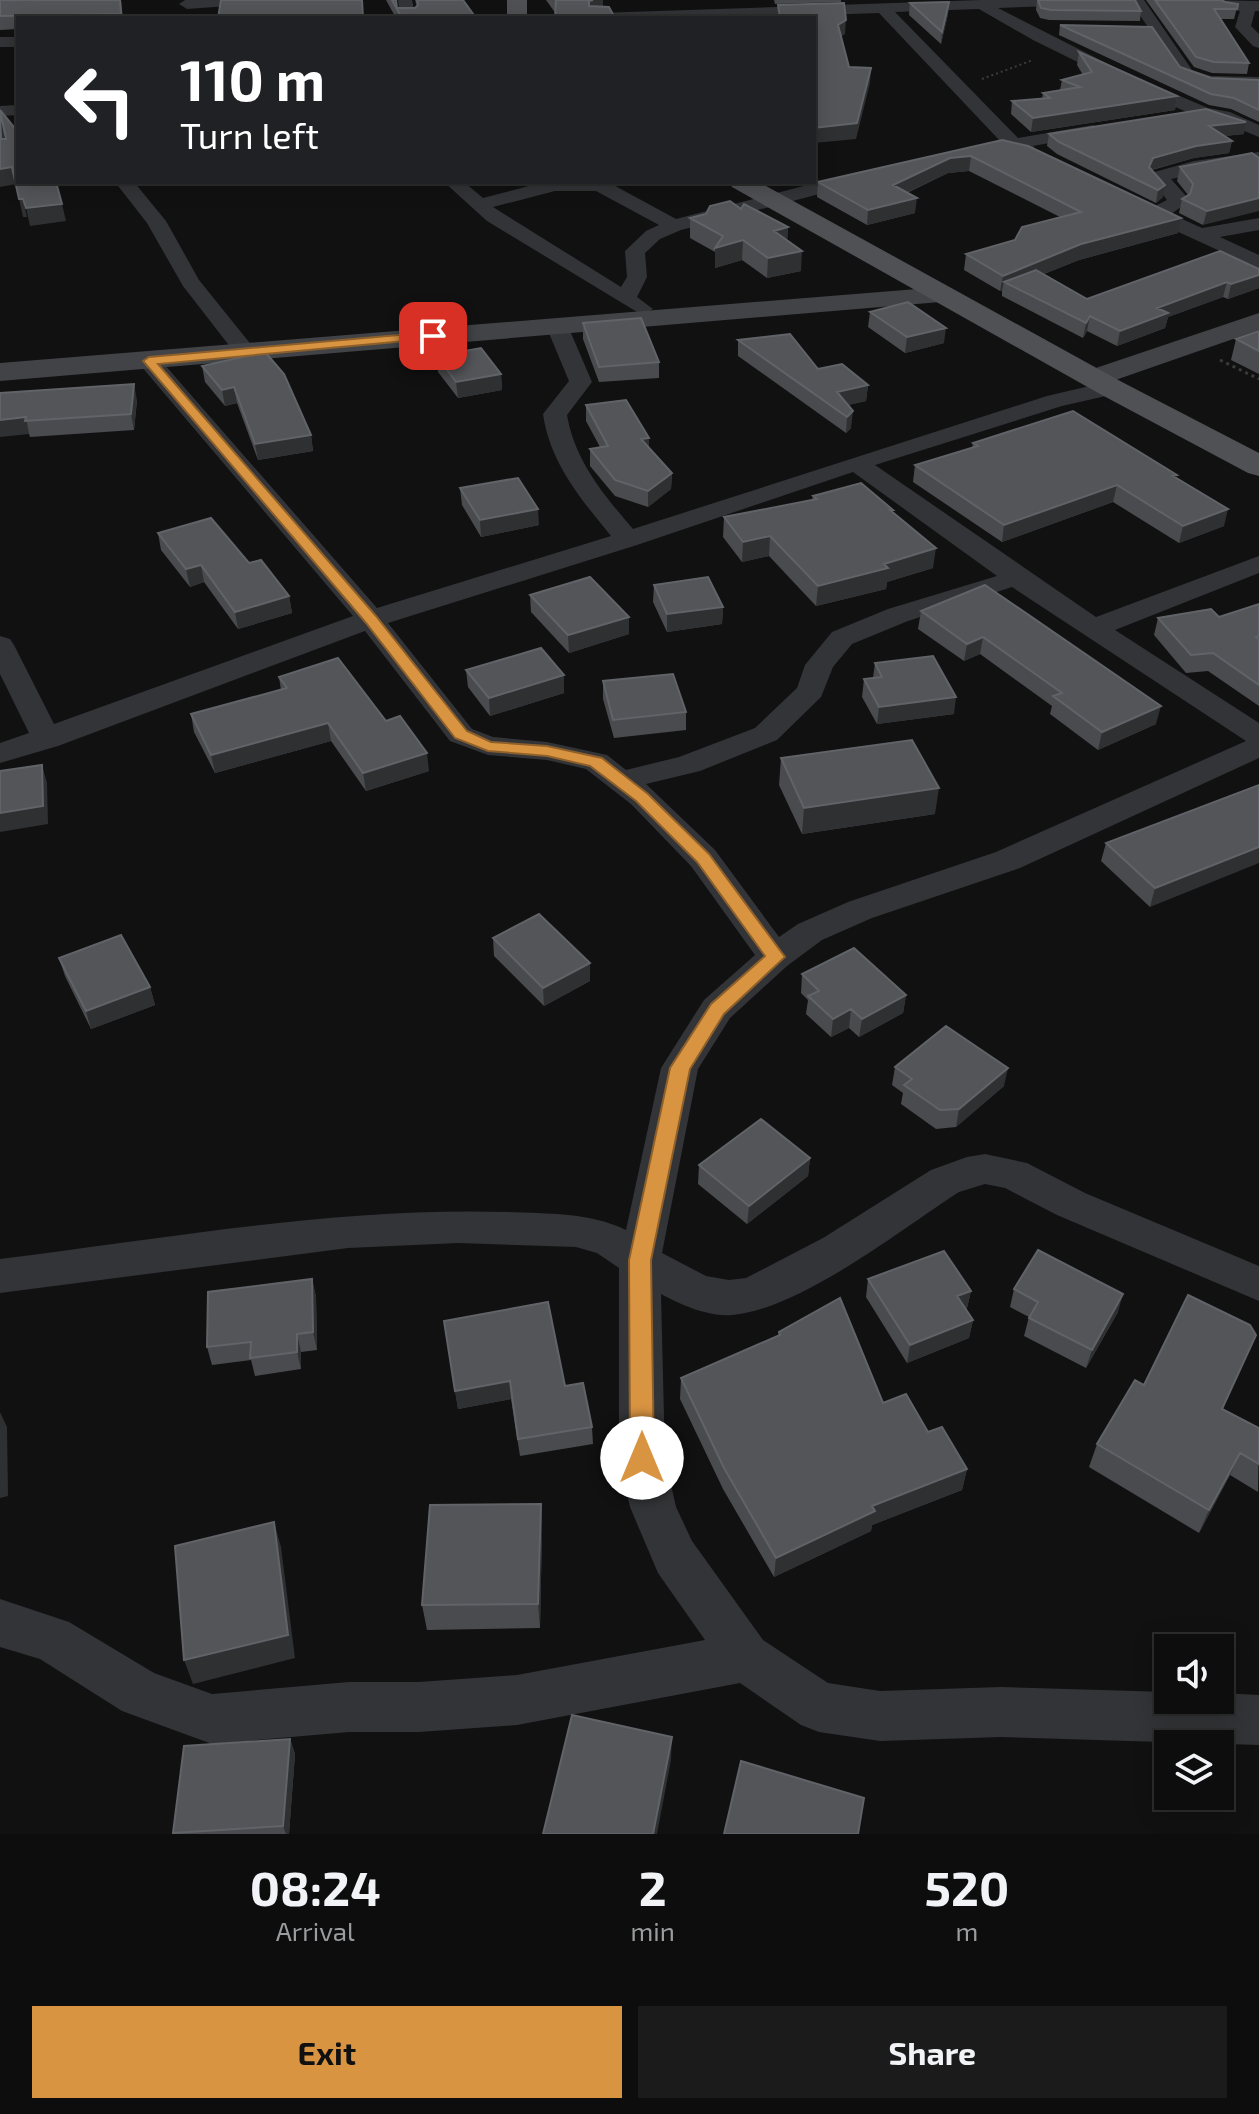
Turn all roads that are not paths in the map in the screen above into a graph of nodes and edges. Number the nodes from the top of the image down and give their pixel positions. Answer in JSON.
{"nodes":[{"id":1,"x":257,"y":0,"type":"edge"},
{"id":2,"x":1109,"y":0,"type":"edge"},
{"id":3,"x":1137,"y":0,"type":"edge"},
{"id":4,"x":1209,"y":0,"type":"edge"},
{"id":5,"x":856,"y":4,"type":"edge"},
{"id":6,"x":1254,"y":6,"type":"edge"},
{"id":7,"x":186,"y":7,"type":"edge"},
{"id":8,"x":985,"y":7,"type":"junction"},
{"id":9,"x":883,"y":8,"type":"junction"},
{"id":10,"x":636,"y":16,"type":"edge"},
{"id":11,"x":1019,"y":27,"type":"junction"},
{"id":12,"x":1050,"y":28,"type":"dead end"},
{"id":13,"x":1259,"y":43,"type":"edge"},
{"id":14,"x":1259,"y":82,"type":"edge"},
{"id":15,"x":1204,"y":113,"type":"junction"},
{"id":16,"x":1259,"y":114,"type":"edge"},
{"id":17,"x":1224,"y":116,"type":"junction"},
{"id":18,"x":1175,"y":117,"type":"edge"},
{"id":19,"x":1116,"y":127,"type":"edge"},
{"id":20,"x":1259,"y":132,"type":"edge"},
{"id":21,"x":1012,"y":143,"type":"junction"},
{"id":22,"x":953,"y":156,"type":"edge"},
{"id":23,"x":1041,"y":157,"type":"edge"},
{"id":24,"x":1259,"y":157,"type":"edge"},
{"id":25,"x":879,"y":174,"type":"edge"},
{"id":26,"x":126,"y":184,"type":"edge"},
{"id":27,"x":455,"y":184,"type":"edge"},
{"id":28,"x":745,"y":184,"type":"edge"},
{"id":29,"x":1113,"y":193,"type":"edge"},
{"id":30,"x":772,"y":199,"type":"junction"},
{"id":31,"x":477,"y":205,"type":"junction"},
{"id":32,"x":1155,"y":214,"type":"junction"},
{"id":33,"x":1259,"y":224,"type":"edge"},
{"id":34,"x":674,"y":226,"type":"junction"},
{"id":35,"x":1199,"y":235,"type":"junction"},
{"id":36,"x":1259,"y":263,"type":"edge"},
{"id":37,"x":942,"y":295,"type":"junction"},
{"id":38,"x":626,"y":297,"type":"junction"},
{"id":39,"x":655,"y":318,"type":"junction"},
{"id":40,"x":1259,"y":321,"type":"edge"},
{"id":41,"x":557,"y":326,"type":"junction"},
{"id":42,"x":1259,"y":338,"type":"edge"},
{"id":43,"x":246,"y":352,"type":"junction"},
{"id":44,"x":149,"y":361,"type":"junction"},
{"id":45,"x":0,"y":372,"type":"edge"},
{"id":46,"x":1102,"y":383,"type":"junction"},
{"id":47,"x":856,"y":463,"type":"junction"},
{"id":48,"x":1259,"y":466,"type":"edge"},
{"id":49,"x":628,"y":539,"type":"junction"},
{"id":50,"x":1259,"y":564,"type":"edge"},
{"id":51,"x":1017,"y":578,"type":"junction"},
{"id":52,"x":371,"y":619,"type":"junction"},
{"id":53,"x":1094,"y":628,"type":"junction"},
{"id":54,"x":0,"y":645,"type":"edge"},
{"id":55,"x":1259,"y":736,"type":"edge"},
{"id":56,"x":47,"y":739,"type":"junction"},
{"id":57,"x":1259,"y":746,"type":"edge"},
{"id":58,"x":0,"y":754,"type":"edge"},
{"id":59,"x":620,"y":781,"type":"junction"},
{"id":60,"x":775,"y":957,"type":"junction"},
{"id":61,"x":640,"y":1260,"type":"junction"},
{"id":62,"x":0,"y":1276,"type":"edge"},
{"id":63,"x":1259,"y":1284,"type":"edge"},
{"id":64,"x":0,"y":1623,"type":"edge"},
{"id":65,"x":746,"y":1657,"type":"junction"},
{"id":66,"x":1259,"y":1720,"type":"edge"}],
"edges":[{"from":1,"to":7,"type":"street"},
{"from":2,"to":8,"type":"street"},
{"from":3,"to":14,"type":"street"},
{"from":4,"to":6,"type":"street"},
{"from":5,"to":9,"type":"street"},
{"from":5,"to":10,"type":"street"},
{"from":6,"to":13,"type":"street"},
{"from":8,"to":9,"type":"street"},
{"from":8,"to":11,"type":"street"},
{"from":9,"to":21,"type":"street"},
{"from":11,"to":12,"type":"street"},
{"from":11,"to":15,"type":"street"},
{"from":15,"to":17,"type":"street"},
{"from":15,"to":18,"type":"street"},
{"from":16,"to":17,"type":"street"},
{"from":17,"to":20,"type":"street"},
{"from":19,"to":21,"type":"street"},
{"from":21,"to":22,"type":"street"},
{"from":21,"to":23,"type":"street"},
{"from":24,"to":32,"type":"street"},
{"from":25,"to":30,"type":"street"},
{"from":26,"to":43,"type":"street"},
{"from":27,"to":31,"type":"street"},
{"from":28,"to":30,"type":"main road"},
{"from":29,"to":32,"type":"street"},
{"from":30,"to":34,"type":"street"},
{"from":30,"to":37,"type":"main road"},
{"from":31,"to":34,"type":"street"},
{"from":31,"to":38,"type":"street"},
{"from":32,"to":35,"type":"street"},
{"from":33,"to":35,"type":"street"},
{"from":34,"to":38,"type":"street"},
{"from":35,"to":36,"type":"street"},
{"from":37,"to":39,"type":"street"},
{"from":37,"to":46,"type":"main road"},
{"from":38,"to":39,"type":"street"},
{"from":39,"to":41,"type":"street"},
{"from":40,"to":46,"type":"street"},
{"from":41,"to":43,"type":"street"},
{"from":41,"to":49,"type":"street"},
{"from":42,"to":46,"type":"street"},
{"from":43,"to":44,"type":"street"},
{"from":44,"to":45,"type":"street"},
{"from":44,"to":52,"type":"street"},
{"from":46,"to":47,"type":"street"},
{"from":46,"to":48,"type":"main road"},
{"from":47,"to":49,"type":"street"},
{"from":47,"to":51,"type":"street"},
{"from":49,"to":52,"type":"street"},
{"from":50,"to":53,"type":"street"},
{"from":51,"to":53,"type":"street"},
{"from":51,"to":59,"type":"street"},
{"from":52,"to":56,"type":"street"},
{"from":52,"to":59,"type":"street"},
{"from":53,"to":55,"type":"street"},
{"from":54,"to":56,"type":"street"},
{"from":56,"to":58,"type":"street"},
{"from":57,"to":60,"type":"street"},
{"from":59,"to":60,"type":"street"},
{"from":60,"to":61,"type":"street"},
{"from":61,"to":62,"type":"street"},
{"from":61,"to":63,"type":"street"},
{"from":61,"to":65,"type":"street"},
{"from":64,"to":65,"type":"street"},
{"from":65,"to":66,"type":"street"}]}
